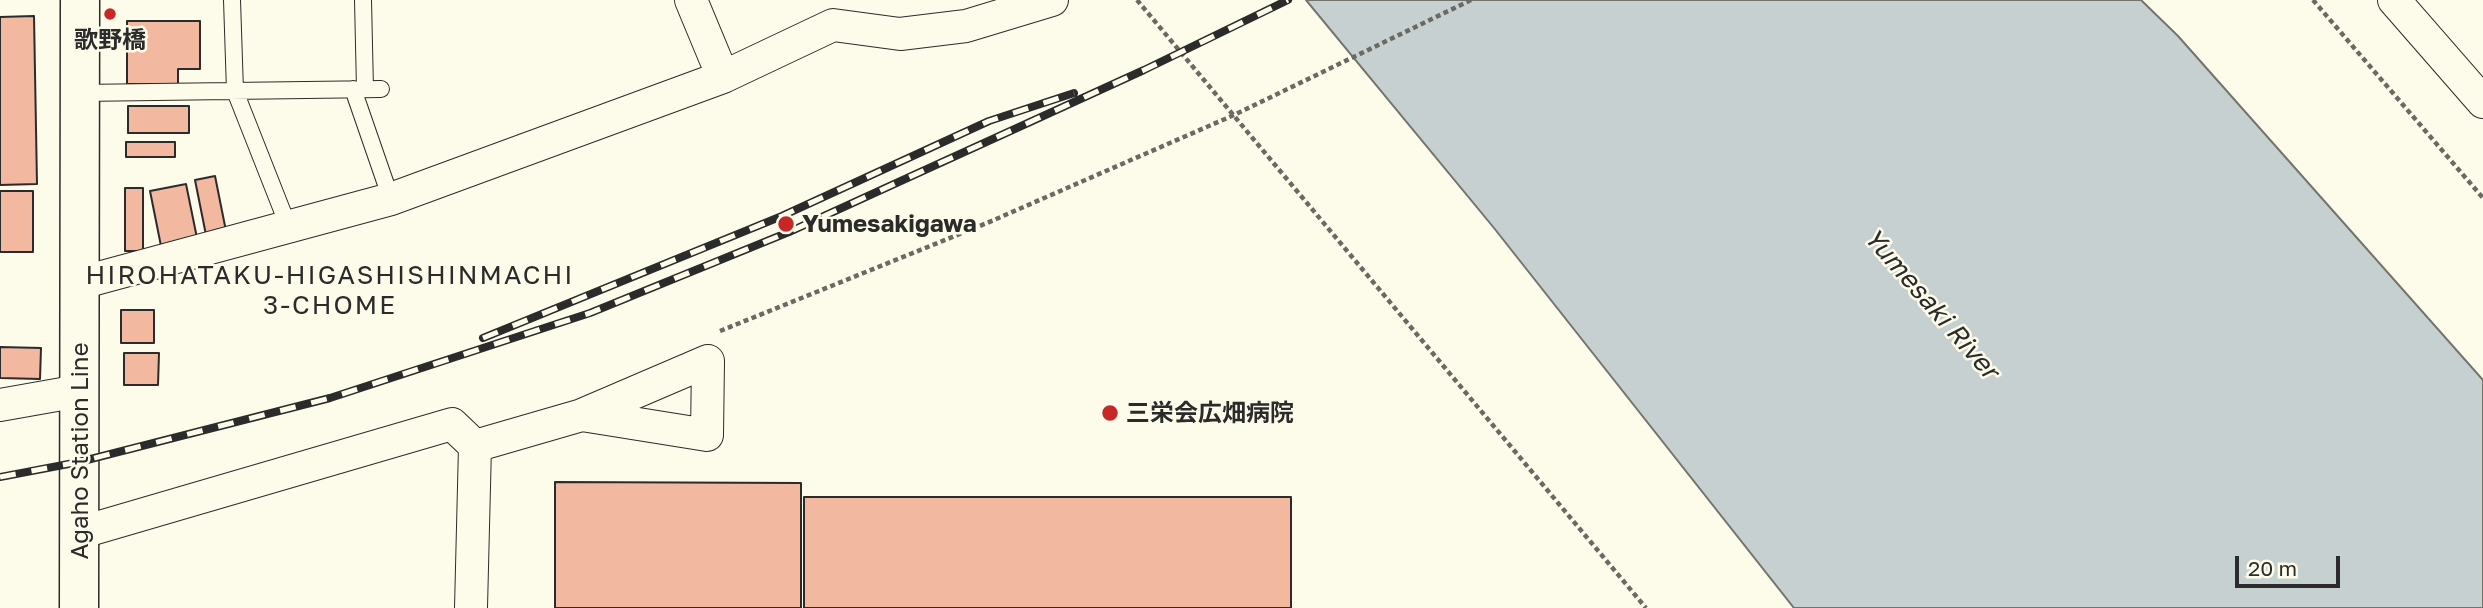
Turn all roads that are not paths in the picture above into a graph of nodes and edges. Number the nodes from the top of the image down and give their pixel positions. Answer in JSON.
{"nodes":[{"id":1,"x":80,"y":0,"type":"edge"},
{"id":2,"x":232,"y":0,"type":"edge"},
{"id":3,"x":363,"y":0,"type":"edge"},
{"id":4,"x":691,"y":0,"type":"edge"},
{"id":5,"x":1052,"y":0,"type":"edge"},
{"id":6,"x":2394,"y":0,"type":"edge"},
{"id":7,"x":829,"y":13,"type":"edge"},
{"id":8,"x":723,"y":77,"type":"junction"},
{"id":9,"x":366,"y":89,"type":"junction"},
{"id":10,"x":235,"y":90,"type":"junction"},
{"id":11,"x":80,"y":93,"type":"junction"},
{"id":12,"x":2483,"y":102,"type":"edge"},
{"id":13,"x":391,"y":199,"type":"junction"},
{"id":14,"x":289,"y":228,"type":"junction"},
{"id":15,"x":80,"y":283,"type":"junction"},
{"id":16,"x":79,"y":391,"type":"junction"},
{"id":17,"x":0,"y":405,"type":"edge"},
{"id":18,"x":582,"y":415,"type":"junction"},
{"id":19,"x":475,"y":446,"type":"junction"},
{"id":20,"x":79,"y":533,"type":"junction"},
{"id":21,"x":79,"y":608,"type":"edge"},
{"id":22,"x":471,"y":608,"type":"edge"}],
"edges":[{"from":1,"to":11,"type":"main road","name":"Agaho Station Line"},
{"from":2,"to":10,"type":"lane"},
{"from":3,"to":9,"type":"lane"},
{"from":4,"to":8,"type":"street"},
{"from":5,"to":7,"type":"street"},
{"from":6,"to":12,"type":"street"},
{"from":7,"to":8,"type":"street"},
{"from":8,"to":13,"type":"street"},
{"from":9,"to":10,"type":"lane"},
{"from":9,"to":13,"type":"lane"},
{"from":10,"to":11,"type":"lane"},
{"from":10,"to":14,"type":"lane"},
{"from":11,"to":15,"type":"main road","name":"Agaho Station Line"},
{"from":13,"to":14,"type":"street"},
{"from":14,"to":15,"type":"street"},
{"from":15,"to":16,"type":"main road","name":"Agaho Station Line"},
{"from":16,"to":17,"type":"street"},
{"from":16,"to":20,"type":"main road","name":"Agaho Station Line"},
{"from":18,"to":18,"type":"street"},
{"from":18,"to":19,"type":"street"},
{"from":19,"to":20,"type":"street"},
{"from":19,"to":22,"type":"street"},
{"from":20,"to":21,"type":"main road","name":"Agaho Station Line"}]}
